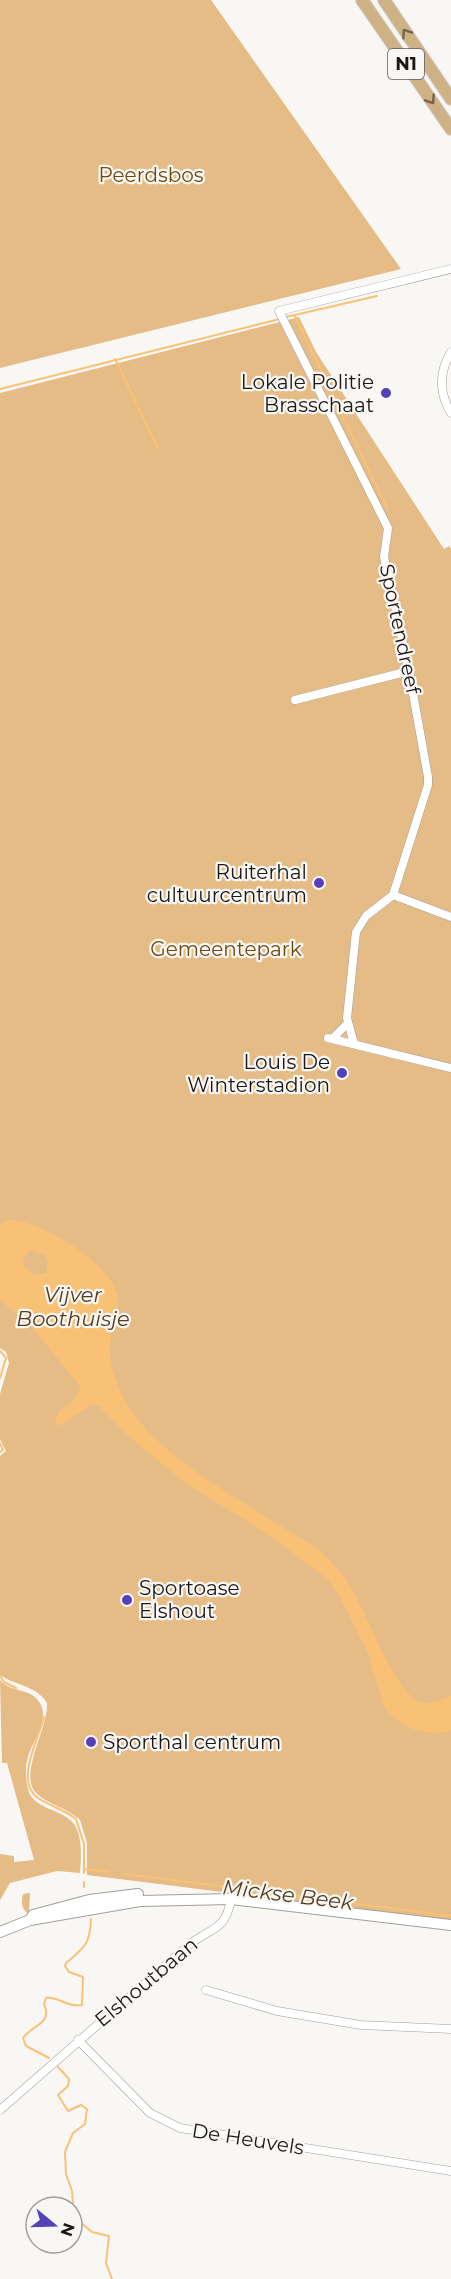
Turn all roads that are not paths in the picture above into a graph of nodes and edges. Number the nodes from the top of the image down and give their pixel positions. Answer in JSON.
{"nodes":[{"id":1,"x":362,"y":0,"type":"edge"},
{"id":2,"x":384,"y":0,"type":"edge"},
{"id":3,"x":451,"y":99,"type":"edge"},
{"id":4,"x":451,"y":129,"type":"edge"},
{"id":5,"x":451,"y":269,"type":"edge"},
{"id":6,"x":451,"y":352,"type":"edge"},
{"id":7,"x":451,"y":413,"type":"edge"},
{"id":8,"x":409,"y":671,"type":"junction"},
{"id":9,"x":295,"y":700,"type":"dead end"},
{"id":10,"x":393,"y":896,"type":"junction"},
{"id":11,"x":451,"y":917,"type":"edge"},
{"id":12,"x":347,"y":1024,"type":"junction"},
{"id":13,"x":354,"y":1044,"type":"junction"},
{"id":14,"x":451,"y":1068,"type":"edge"},
{"id":15,"x":231,"y":1899,"type":"junction"},
{"id":16,"x":451,"y":1925,"type":"edge"},
{"id":17,"x":0,"y":1932,"type":"edge"},
{"id":18,"x":206,"y":1990,"type":"dead end"},
{"id":19,"x":451,"y":2029,"type":"edge"},
{"id":20,"x":78,"y":2040,"type":"junction"},
{"id":21,"x":0,"y":2110,"type":"edge"},
{"id":22,"x":451,"y":2170,"type":"edge"}],
"edges":[{"from":1,"to":4,"type":"main road","number":"N1","one_way":true},
{"from":3,"to":2,"type":"main road","number":"N1","one_way":true},
{"from":5,"to":8,"type":"street","name":"Sportendreef"},
{"from":6,"to":7,"type":"street"},
{"from":8,"to":9,"type":"street"},
{"from":8,"to":10,"type":"street","name":"Sportendreef"},
{"from":10,"to":11,"type":"street"},
{"from":10,"to":12,"type":"street"},
{"from":12,"to":13,"type":"street"},
{"from":12,"to":13,"type":"street"},
{"from":13,"to":14,"type":"street"},
{"from":15,"to":16,"type":"main road"},
{"from":15,"to":17,"type":"main road"},
{"from":15,"to":20,"type":"street","name":"Elshoutbaan"},
{"from":18,"to":19,"type":"street"},
{"from":20,"to":21,"type":"street","name":"Elshoutbaan"},
{"from":20,"to":22,"type":"street","name":"De Heuvels"}]}
